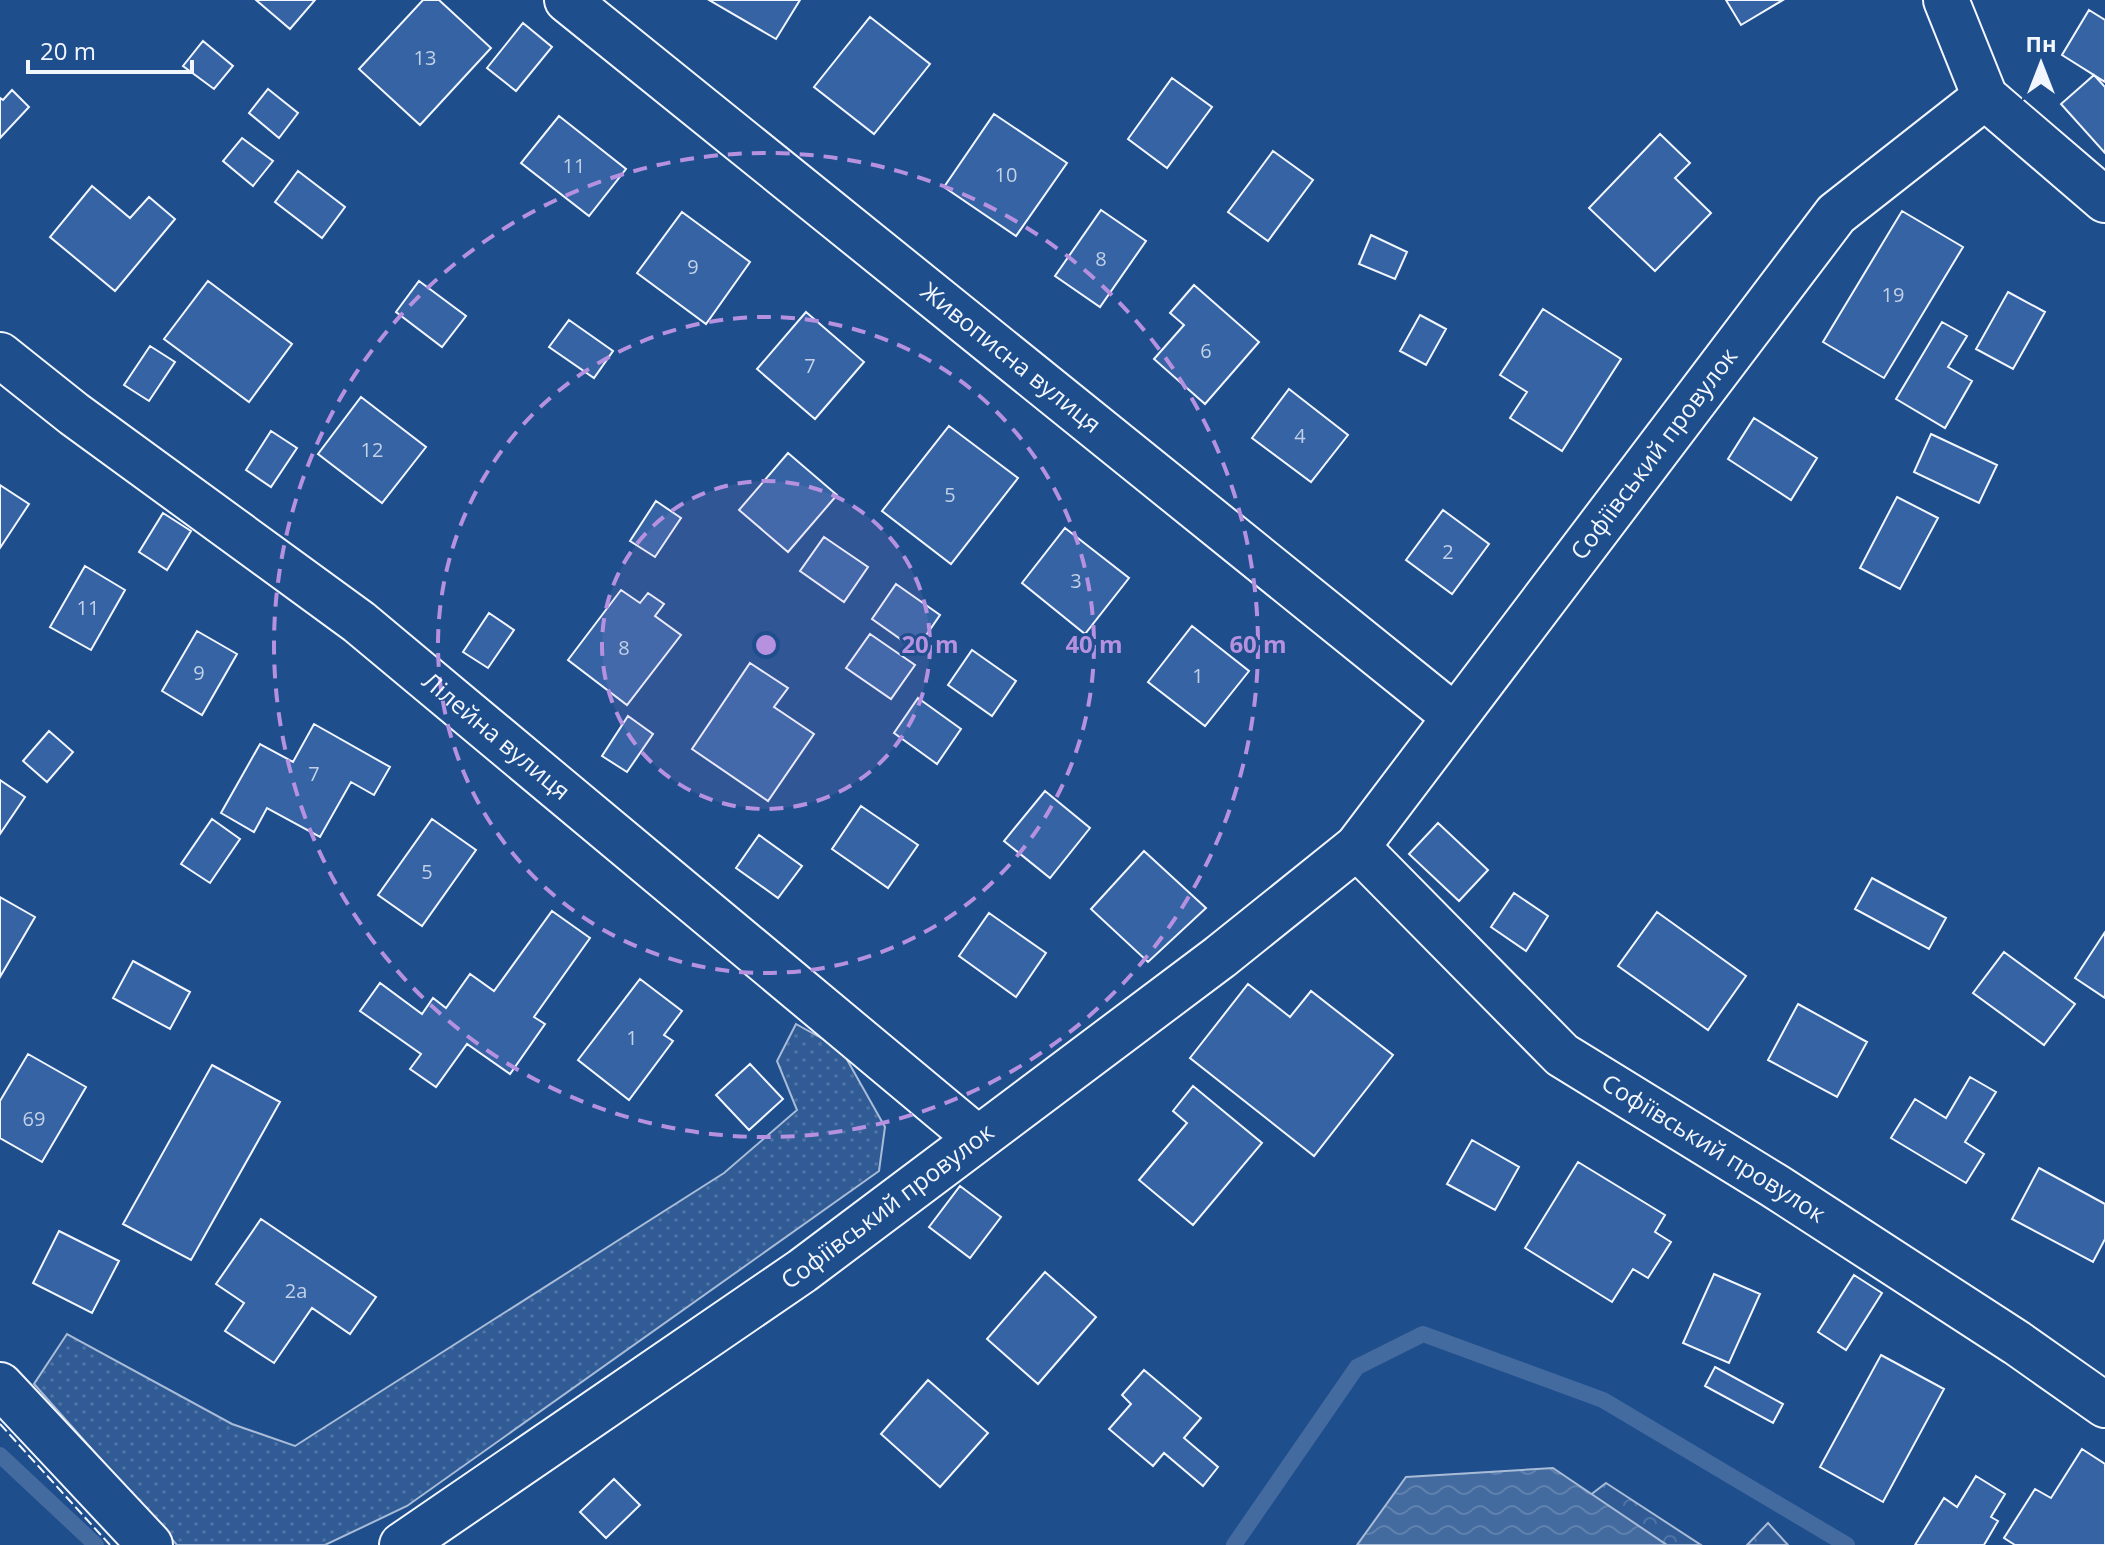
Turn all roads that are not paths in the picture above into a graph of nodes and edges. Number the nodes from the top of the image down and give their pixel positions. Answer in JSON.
{"nodes":[{"id":1,"x":567,"y":0,"type":"edge"},
{"id":2,"x":1946,"y":0,"type":"edge"},
{"id":3,"x":1985,"y":97,"type":"junction"},
{"id":4,"x":2105,"y":200,"type":"edge"},
{"id":5,"x":0,"y":355,"type":"edge"},
{"id":6,"x":1454,"y":716,"type":"junction"},
{"id":7,"x":1357,"y":847,"type":"junction"},
{"id":8,"x":976,"y":1137,"type":"junction"},
{"id":9,"x":0,"y":1385,"type":"edge"},
{"id":10,"x":2105,"y":1405,"type":"edge"},
{"id":11,"x":150,"y":1545,"type":"edge"},
{"id":12,"x":402,"y":1545,"type":"edge"}],
"edges":[{"from":1,"to":6,"type":"street","name":"Живописна вулиця"},
{"from":2,"to":3,"type":"street"},
{"from":3,"to":4,"type":"street"},
{"from":3,"to":6,"type":"street","name":"Софіївський провулок"},
{"from":5,"to":8,"type":"street","name":"Лілейна вулиця"},
{"from":6,"to":7,"type":"street","name":"Софіївський провулок"},
{"from":7,"to":8,"type":"street","name":"Софіївський провулок"},
{"from":7,"to":10,"type":"street","name":"Софіївський провулок"},
{"from":8,"to":12,"type":"street","name":"Софіївський провулок"},
{"from":9,"to":11,"type":"street"}]}
